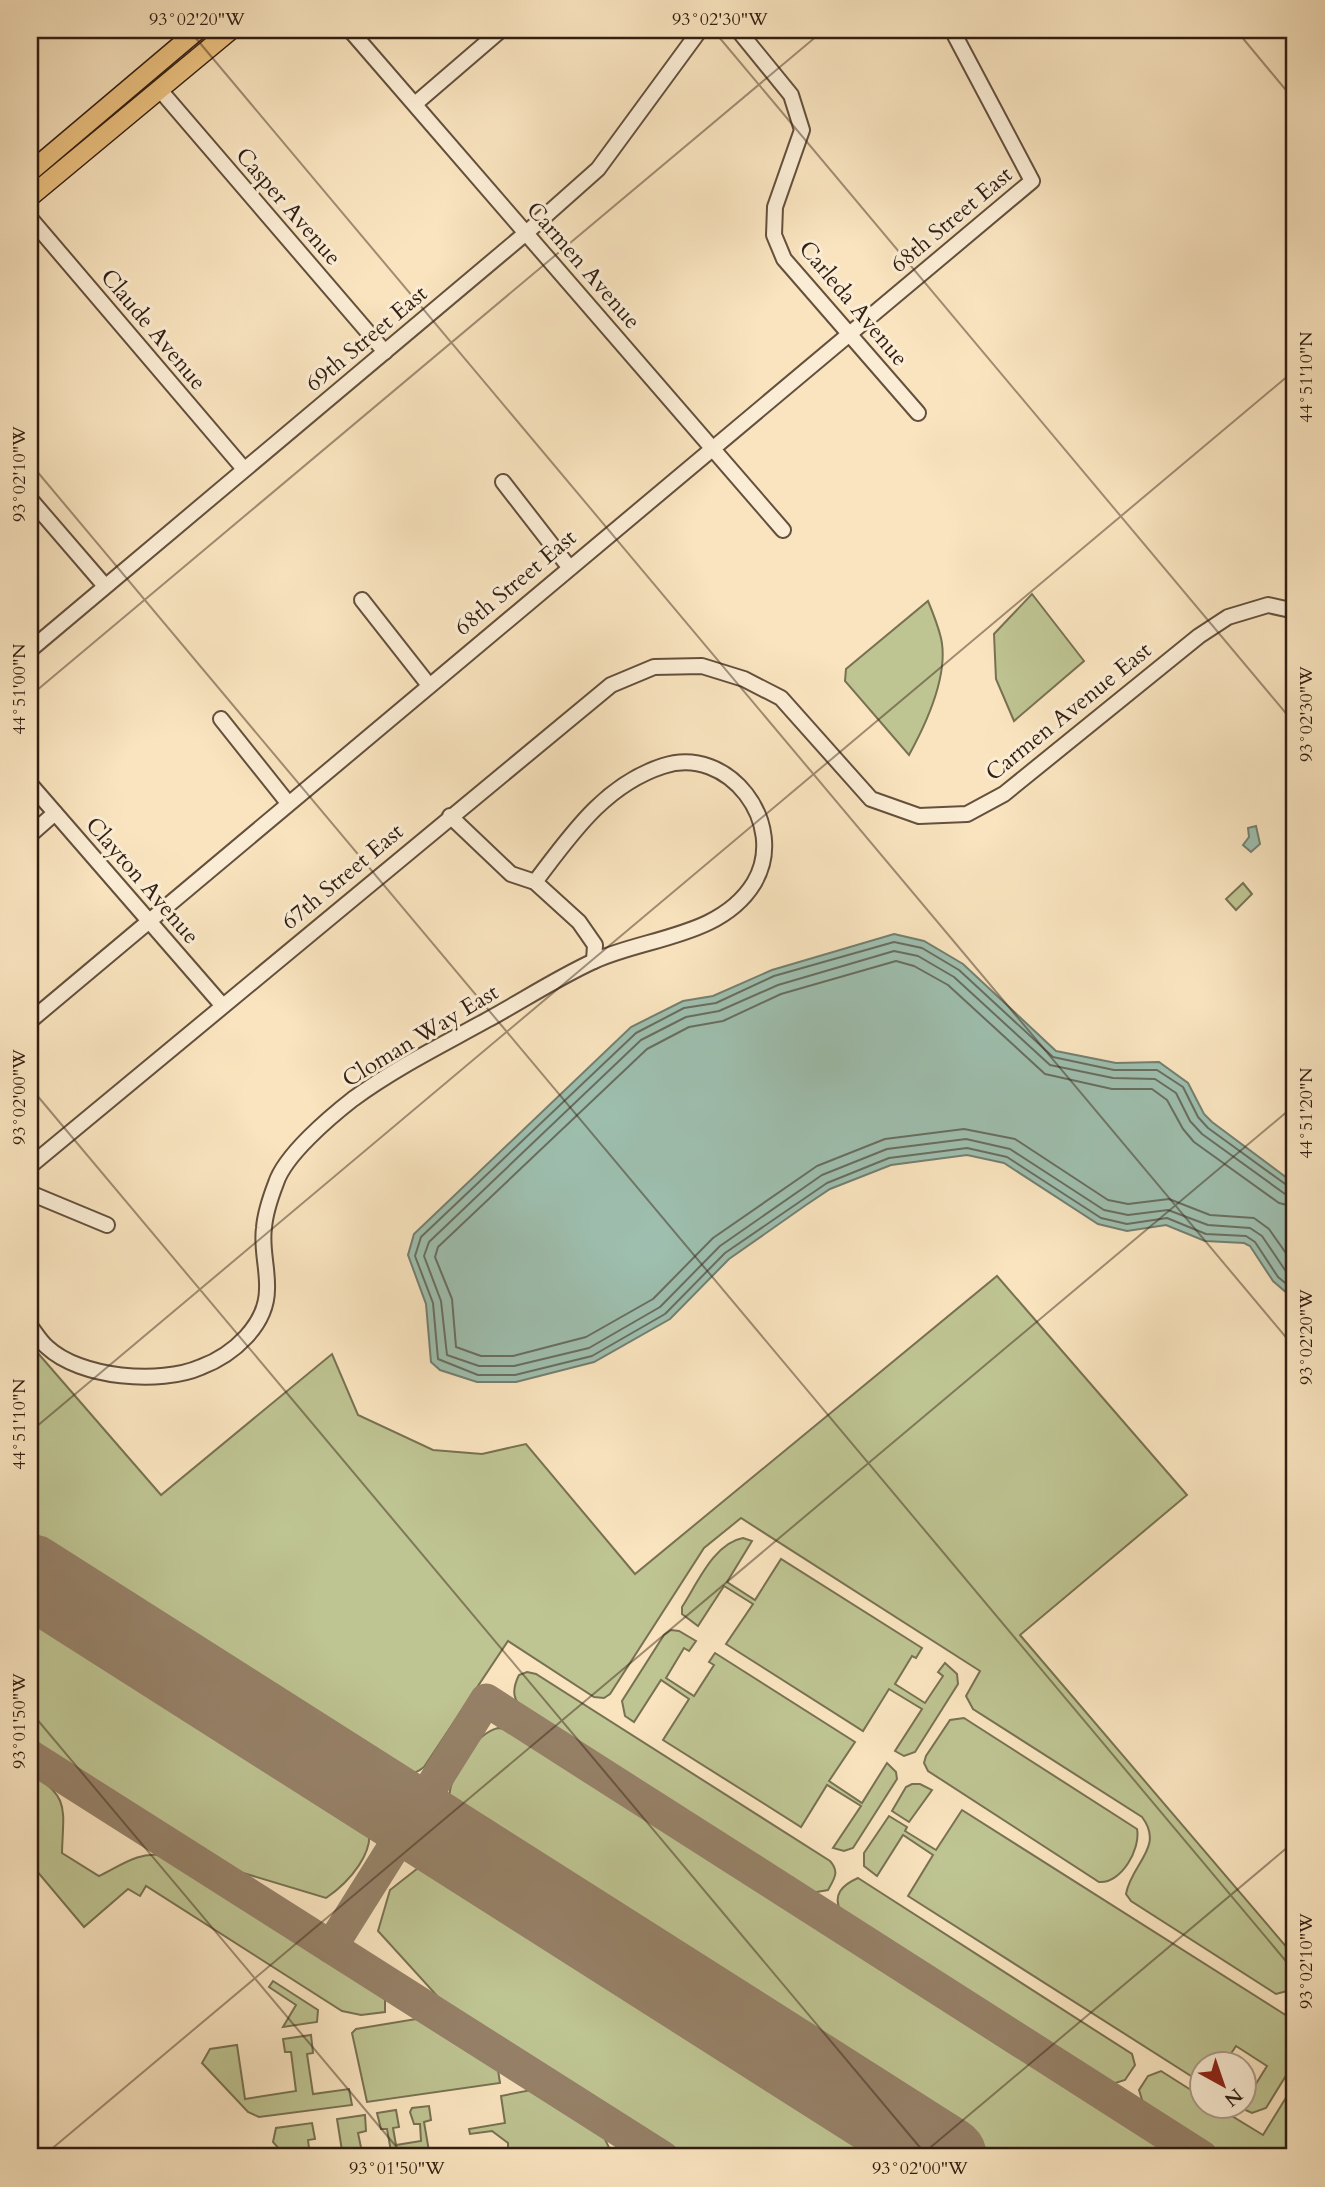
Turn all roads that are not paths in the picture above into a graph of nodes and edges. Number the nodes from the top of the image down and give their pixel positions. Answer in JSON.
{"nodes":[{"id":1,"x":198,"y":30,"type":"edge"},
{"id":2,"x":231,"y":30,"type":"edge"},
{"id":3,"x":350,"y":30,"type":"edge"},
{"id":4,"x":501,"y":30,"type":"edge"},
{"id":5,"x":700,"y":30,"type":"edge"},
{"id":6,"x":738,"y":30,"type":"edge"},
{"id":7,"x":952,"y":30,"type":"edge"},
{"id":8,"x":1290,"y":30,"type":"edge"},
{"id":9,"x":1295,"y":33,"type":"edge"},
{"id":10,"x":160,"y":90,"type":"junction"},
{"id":11,"x":415,"y":104,"type":"junction"},
{"id":12,"x":30,"y":172,"type":"edge"},
{"id":13,"x":30,"y":197,"type":"edge"},
{"id":14,"x":30,"y":218,"type":"edge"},
{"id":15,"x":526,"y":233,"type":"junction"},
{"id":16,"x":847,"y":335,"type":"junction"},
{"id":17,"x":385,"y":352,"type":"junction"},
{"id":18,"x":918,"y":413,"type":"dead end"},
{"id":19,"x":711,"y":449,"type":"junction"},
{"id":20,"x":244,"y":469,"type":"junction"},
{"id":21,"x":503,"y":482,"type":"dead end"},
{"id":22,"x":30,"y":499,"type":"edge"},
{"id":23,"x":783,"y":530,"type":"dead end"},
{"id":24,"x":569,"y":567,"type":"junction"},
{"id":25,"x":105,"y":586,"type":"junction"},
{"id":26,"x":362,"y":600,"type":"dead end"},
{"id":27,"x":1295,"y":611,"type":"edge"},
{"id":28,"x":30,"y":650,"type":"edge"},
{"id":29,"x":702,"y":666,"type":"joint"},
{"id":30,"x":428,"y":684,"type":"junction"},
{"id":31,"x":221,"y":719,"type":"dead end"},
{"id":32,"x":30,"y":784,"type":"edge"},
{"id":33,"x":288,"y":803,"type":"junction"},
{"id":34,"x":55,"y":813,"type":"junction"},
{"id":35,"x":450,"y":816,"type":"junction"},
{"id":36,"x":30,"y":835,"type":"edge"},
{"id":37,"x":535,"y":882,"type":"junction"},
{"id":38,"x":149,"y":922,"type":"junction"},
{"id":39,"x":594,"y":961,"type":"junction"},
{"id":40,"x":222,"y":1005,"type":"junction"},
{"id":41,"x":30,"y":1021,"type":"edge"},
{"id":42,"x":30,"y":1166,"type":"edge"},
{"id":43,"x":30,"y":1192,"type":"edge"},
{"id":44,"x":107,"y":1225,"type":"dead end"},
{"id":45,"x":30,"y":1326,"type":"edge"}],
"edges":[{"from":1,"to":12,"type":"main road"},
{"from":2,"to":10,"type":"main road"},
{"from":3,"to":11,"type":"street","name":"Carmen Avenue"},
{"from":4,"to":11,"type":"street"},
{"from":5,"to":15,"type":"street","name":"69th Street East"},
{"from":6,"to":16,"type":"street","name":"Carleda Avenue"},
{"from":7,"to":16,"type":"street","name":"68th Street East"},
{"from":8,"to":9,"type":"street"},
{"from":10,"to":13,"type":"main road"},
{"from":10,"to":17,"type":"street","name":"Casper Avenue"},
{"from":11,"to":15,"type":"street","name":"Carmen Avenue"},
{"from":14,"to":20,"type":"street","name":"Claude Avenue"},
{"from":15,"to":17,"type":"street","name":"69th Street East"},
{"from":15,"to":19,"type":"street","name":"Carmen Avenue"},
{"from":16,"to":18,"type":"street","name":"Carleda Avenue"},
{"from":16,"to":19,"type":"street","name":"68th Street East"},
{"from":17,"to":20,"type":"street","name":"69th Street East"},
{"from":19,"to":23,"type":"street","name":"Carmen Avenue"},
{"from":19,"to":24,"type":"street","name":"68th Street East"},
{"from":20,"to":25,"type":"street","name":"69th Street East"},
{"from":21,"to":24,"type":"street"},
{"from":22,"to":25,"type":"street"},
{"from":24,"to":30,"type":"street","name":"68th Street East"},
{"from":25,"to":28,"type":"street","name":"69th Street East"},
{"from":26,"to":30,"type":"street"},
{"from":27,"to":29,"type":"street","name":"Carmen Avenue East"},
{"from":29,"to":35,"type":"street","name":"67th Street East"},
{"from":30,"to":33,"type":"street","name":"68th Street East"},
{"from":31,"to":33,"type":"street"},
{"from":32,"to":34,"type":"street","name":"Clayton Avenue"},
{"from":33,"to":38,"type":"street","name":"68th Street East"},
{"from":34,"to":36,"type":"street"},
{"from":34,"to":38,"type":"street","name":"Clayton Avenue"},
{"from":35,"to":37,"type":"street"},
{"from":35,"to":40,"type":"street","name":"67th Street East"},
{"from":37,"to":39,"type":"street"},
{"from":37,"to":39,"type":"street","name":"Cloman Way East"},
{"from":38,"to":40,"type":"street","name":"Clayton Avenue"},
{"from":38,"to":41,"type":"street","name":"68th Street East"},
{"from":39,"to":45,"type":"street","name":"Cloman Way East"},
{"from":40,"to":42,"type":"street","name":"67th Street East"},
{"from":43,"to":44,"type":"street"}]}
